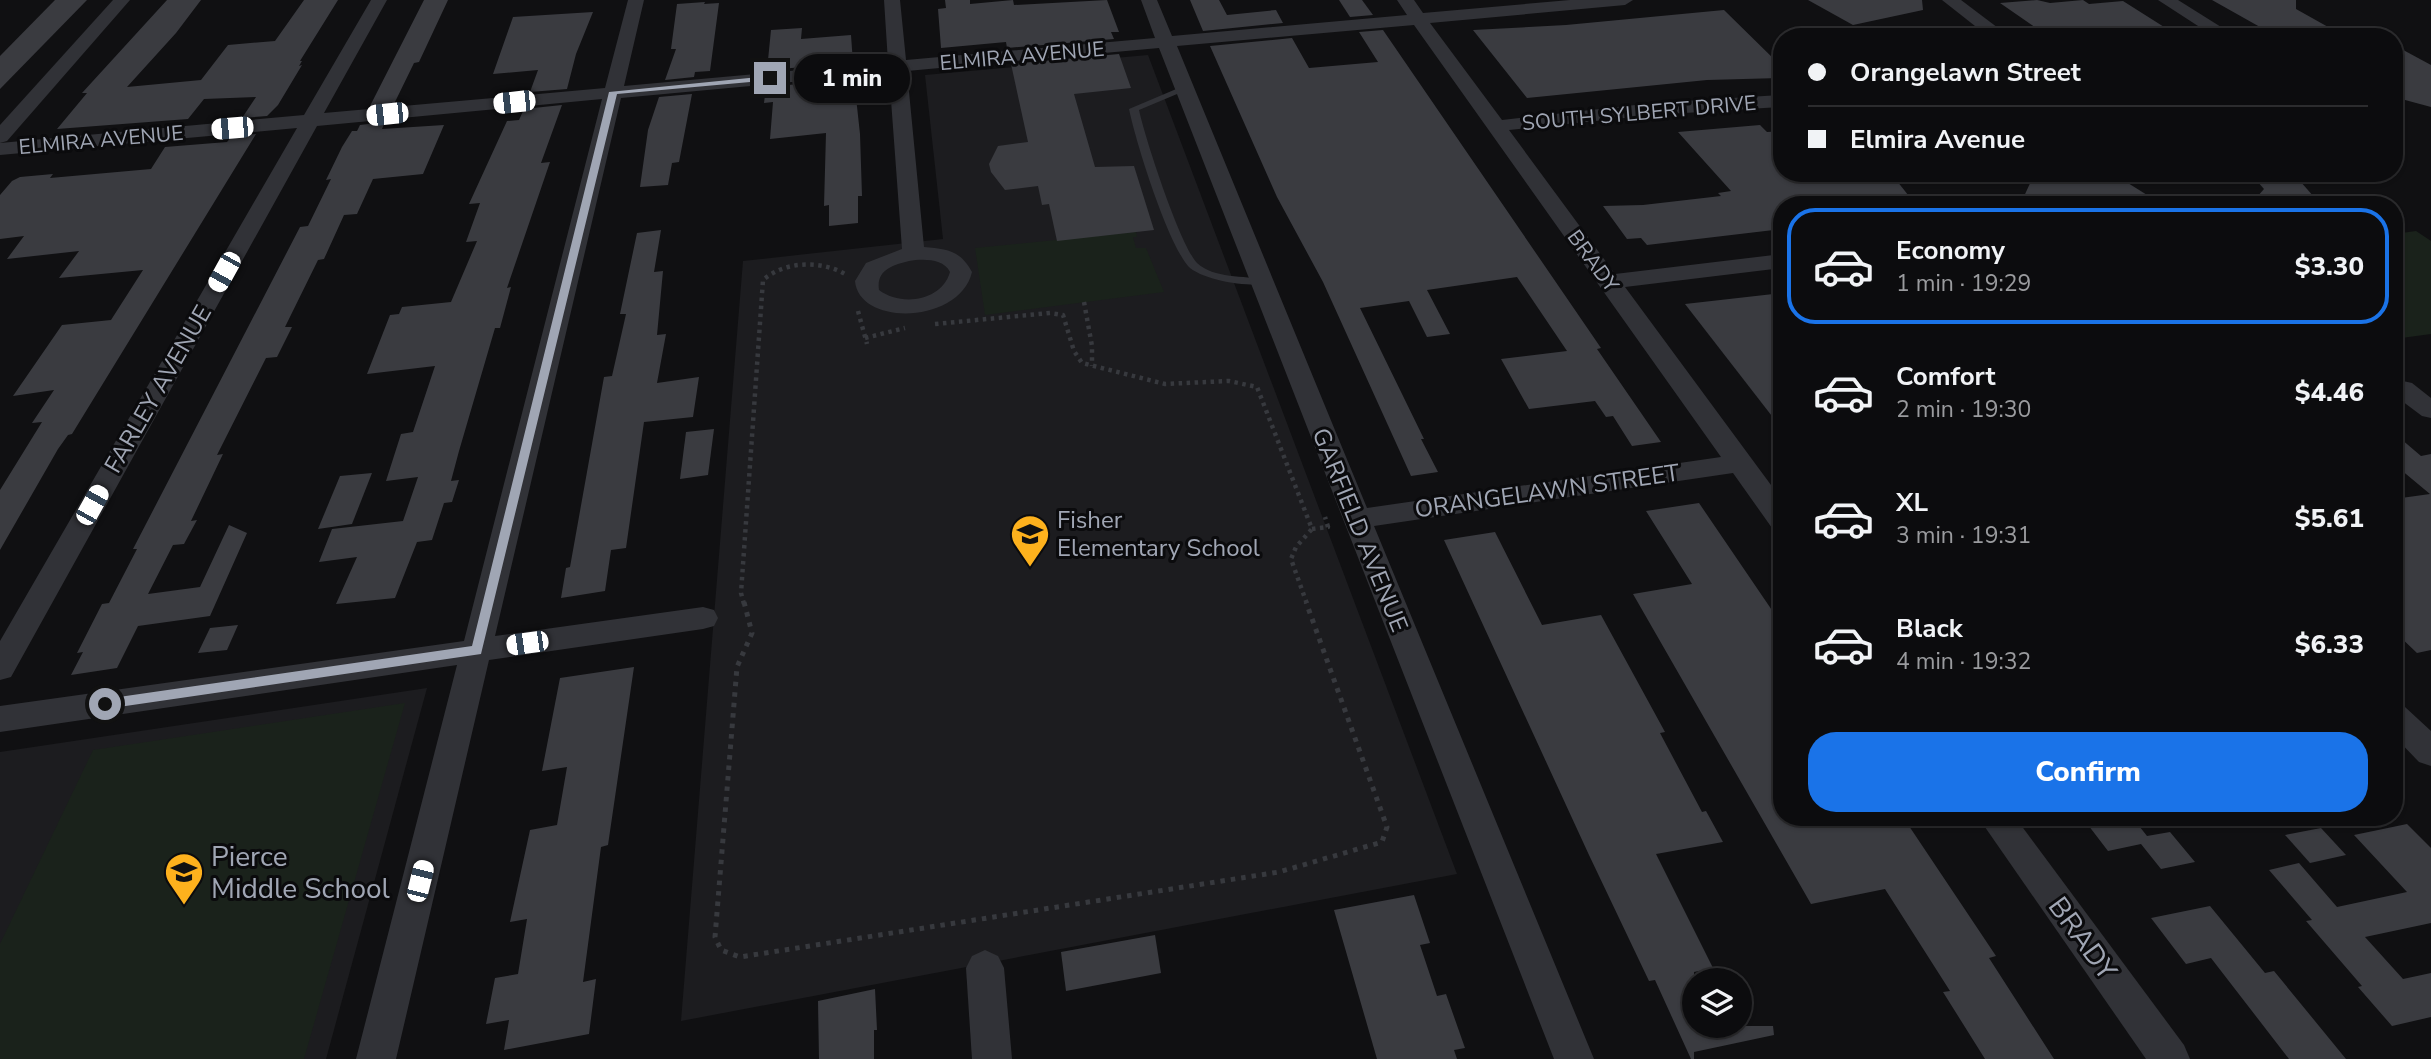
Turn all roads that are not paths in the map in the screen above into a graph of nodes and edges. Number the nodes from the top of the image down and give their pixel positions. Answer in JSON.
{"nodes":[{"id":1,"x":122,"y":0,"type":"edge"},
{"id":2,"x":379,"y":0,"type":"edge"},
{"id":3,"x":636,"y":0,"type":"edge"},
{"id":4,"x":892,"y":0,"type":"edge"},
{"id":5,"x":1149,"y":0,"type":"edge"},
{"id":6,"x":1405,"y":0,"type":"edge"},
{"id":7,"x":1625,"y":0,"type":"edge"},
{"id":8,"x":1950,"y":0,"type":"edge"},
{"id":9,"x":2165,"y":0,"type":"edge"},
{"id":10,"x":1419,"y":19,"type":"junction"},
{"id":11,"x":1989,"y":28,"type":"edge"},
{"id":12,"x":2213,"y":28,"type":"edge"},
{"id":13,"x":1166,"y":42,"type":"junction"},
{"id":14,"x":897,"y":67,"type":"junction"},
{"id":15,"x":1184,"y":89,"type":"junction"},
{"id":16,"x":613,"y":92,"type":"junction"},
{"id":17,"x":1773,"y":101,"type":"edge"},
{"id":18,"x":309,"y":121,"type":"junction"},
{"id":19,"x":1496,"y":126,"type":"junction"},
{"id":20,"x":0,"y":137,"type":"edge"},
{"id":21,"x":0,"y":149,"type":"edge"},
{"id":22,"x":913,"y":253,"type":"dead end"},
{"id":23,"x":1773,"y":262,"type":"edge"},
{"id":24,"x":1261,"y":282,"type":"junction"},
{"id":25,"x":1609,"y":282,"type":"junction"},
{"id":26,"x":2403,"y":389,"type":"dead end"},
{"id":27,"x":2431,"y":410,"type":"edge"},
{"id":28,"x":1740,"y":463,"type":"junction"},
{"id":29,"x":1773,"y":509,"type":"edge"},
{"id":30,"x":1356,"y":519,"type":"junction"},
{"id":31,"x":703,"y":618,"type":"dead end"},
{"id":32,"x":477,"y":650,"type":"junction"},
{"id":33,"x":0,"y":668,"type":"edge"},
{"id":34,"x":0,"y":719,"type":"edge"},
{"id":35,"x":2403,"y":725,"type":"edge"},
{"id":36,"x":2431,"y":752,"type":"edge"},
{"id":37,"x":2002,"y":826,"type":"edge"},
{"id":38,"x":985,"y":968,"type":"dead end"},
{"id":39,"x":376,"y":1059,"type":"edge"},
{"id":40,"x":992,"y":1059,"type":"edge"},
{"id":41,"x":1574,"y":1059,"type":"edge"},
{"id":42,"x":2170,"y":1059,"type":"edge"}],
"edges":[{"from":1,"to":20,"type":"street"},
{"from":2,"to":18,"type":"street","name":"FARLEY AVENUE"},
{"from":3,"to":16,"type":"street"},
{"from":4,"to":14,"type":"street"},
{"from":5,"to":13,"type":"street","name":"GARFIELD AVENUE"},
{"from":6,"to":10,"type":"street","name":"BRADY"},
{"from":7,"to":10,"type":"street","name":"ELMIRA AVENUE"},
{"from":8,"to":11,"type":"street"},
{"from":9,"to":12,"type":"street"},
{"from":10,"to":13,"type":"street","name":"ELMIRA AVENUE"},
{"from":10,"to":19,"type":"street","name":"BRADY"},
{"from":13,"to":14,"type":"street","name":"ELMIRA AVENUE"},
{"from":13,"to":15,"type":"street","name":"GARFIELD AVENUE"},
{"from":14,"to":16,"type":"street","name":"ELMIRA AVENUE"},
{"from":14,"to":22,"type":"street"},
{"from":15,"to":24,"type":"street","name":"GARFIELD AVENUE"},
{"from":15,"to":24,"type":"lane"},
{"from":16,"to":18,"type":"street","name":"ELMIRA AVENUE"},
{"from":16,"to":32,"type":"street"},
{"from":17,"to":19,"type":"street","name":"SOUTH SYLBERT DRIVE"},
{"from":18,"to":21,"type":"street","name":"ELMIRA AVENUE"},
{"from":18,"to":33,"type":"street","name":"FARLEY AVENUE"},
{"from":19,"to":25,"type":"street","name":"BRADY"},
{"from":23,"to":25,"type":"street"},
{"from":24,"to":30,"type":"street","name":"GARFIELD AVENUE"},
{"from":25,"to":28,"type":"street","name":"BRADY"},
{"from":26,"to":27,"type":"street"},
{"from":28,"to":29,"type":"street","name":"BRADY"},
{"from":28,"to":30,"type":"street","name":"ORANGELAWN STREET"},
{"from":30,"to":41,"type":"street","name":"GARFIELD AVENUE"},
{"from":31,"to":32,"type":"street"},
{"from":32,"to":34,"type":"street"},
{"from":32,"to":39,"type":"street"},
{"from":35,"to":36,"type":"street"},
{"from":37,"to":42,"type":"street","name":"BRADY"},
{"from":38,"to":40,"type":"street"}]}
